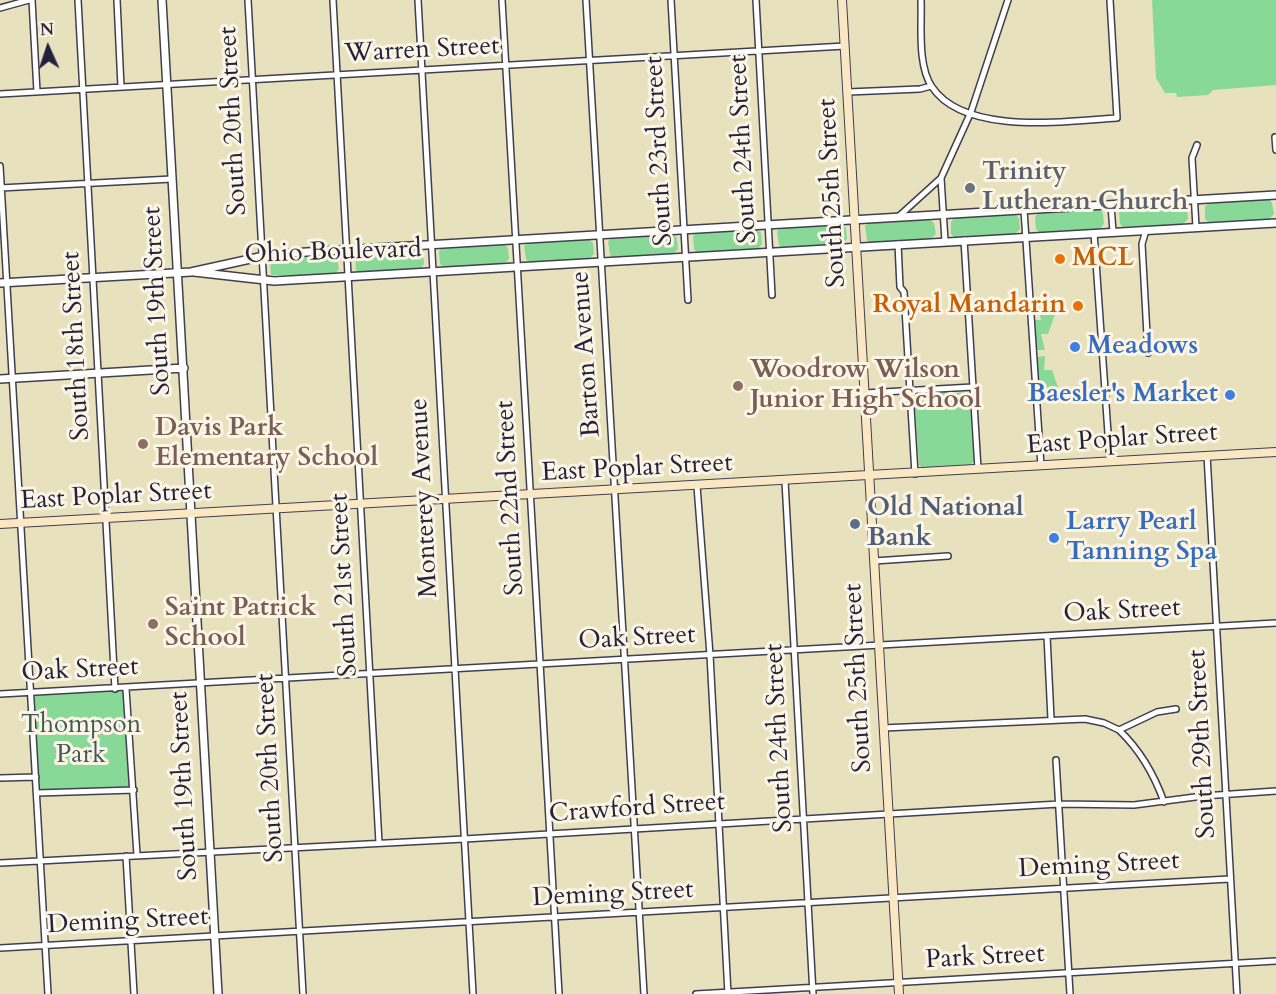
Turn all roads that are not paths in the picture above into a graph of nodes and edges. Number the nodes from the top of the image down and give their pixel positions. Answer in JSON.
{"nodes":[{"id":1,"x":31,"y":0,"type":"edge"},
{"id":2,"x":78,"y":0,"type":"edge"},
{"id":3,"x":117,"y":0,"type":"edge"},
{"id":4,"x":162,"y":0,"type":"edge"},
{"id":5,"x":248,"y":0,"type":"edge"},
{"id":6,"x":333,"y":0,"type":"edge"},
{"id":7,"x":418,"y":0,"type":"edge"},
{"id":8,"x":502,"y":0,"type":"edge"},
{"id":9,"x":586,"y":0,"type":"edge"},
{"id":10,"x":671,"y":0,"type":"edge"},
{"id":11,"x":756,"y":0,"type":"edge"},
{"id":12,"x":843,"y":0,"type":"edge"},
{"id":13,"x":921,"y":0,"type":"edge"},
{"id":14,"x":1008,"y":0,"type":"edge"},
{"id":15,"x":1110,"y":0,"type":"edge"},
{"id":16,"x":0,"y":8,"type":"edge"},
{"id":17,"x":845,"y":46,"type":"junction"},
{"id":18,"x":758,"y":51,"type":"junction"},
{"id":19,"x":675,"y":55,"type":"junction"},
{"id":20,"x":590,"y":60,"type":"junction"},
{"id":21,"x":506,"y":66,"type":"junction"},
{"id":22,"x":422,"y":71,"type":"junction"},
{"id":23,"x":337,"y":75,"type":"junction"},
{"id":24,"x":252,"y":80,"type":"junction"},
{"id":25,"x":167,"y":85,"type":"junction"},
{"id":26,"x":931,"y":86,"type":"junction"},
{"id":27,"x":121,"y":87,"type":"junction"},
{"id":28,"x":82,"y":90,"type":"junction"},
{"id":29,"x":38,"y":92,"type":"junction"},
{"id":30,"x":848,"y":92,"type":"junction"},
{"id":31,"x":0,"y":94,"type":"edge"},
{"id":32,"x":971,"y":112,"type":"junction"},
{"id":33,"x":1275,"y":137,"type":"edge"},
{"id":34,"x":1197,"y":144,"type":"dead end"},
{"id":35,"x":1276,"y":150,"type":"edge"},
{"id":36,"x":0,"y":166,"type":"edge"},
{"id":37,"x":941,"y":178,"type":"junction"},
{"id":38,"x":172,"y":179,"type":"junction"},
{"id":39,"x":88,"y":183,"type":"junction"},
{"id":40,"x":1,"y":188,"type":"edge"},
{"id":41,"x":1276,"y":195,"type":"edge"},
{"id":42,"x":1195,"y":200,"type":"junction"},
{"id":43,"x":1111,"y":205,"type":"junction"},
{"id":44,"x":1024,"y":210,"type":"junction"},
{"id":45,"x":943,"y":214,"type":"junction"},
{"id":46,"x":898,"y":217,"type":"junction"},
{"id":47,"x":855,"y":219,"type":"junction"},
{"id":48,"x":1276,"y":223,"type":"edge"},
{"id":49,"x":768,"y":224,"type":"junction"},
{"id":50,"x":1196,"y":227,"type":"junction"},
{"id":51,"x":683,"y":229,"type":"junction"},
{"id":52,"x":1146,"y":230,"type":"junction"},
{"id":53,"x":1113,"y":232,"type":"junction"},
{"id":54,"x":1094,"y":233,"type":"junction"},
{"id":55,"x":600,"y":234,"type":"junction"},
{"id":56,"x":1026,"y":236,"type":"junction"},
{"id":57,"x":515,"y":240,"type":"junction"},
{"id":58,"x":964,"y":240,"type":"junction"},
{"id":59,"x":945,"y":241,"type":"junction"},
{"id":60,"x":430,"y":244,"type":"junction"},
{"id":61,"x":898,"y":244,"type":"junction"},
{"id":62,"x":857,"y":246,"type":"junction"},
{"id":63,"x":346,"y":249,"type":"junction"},
{"id":64,"x":770,"y":252,"type":"junction"},
{"id":65,"x":261,"y":255,"type":"junction"},
{"id":66,"x":685,"y":257,"type":"junction"},
{"id":67,"x":601,"y":262,"type":"junction"},
{"id":68,"x":517,"y":267,"type":"junction"},
{"id":69,"x":191,"y":272,"type":"junction"},
{"id":70,"x":432,"y":272,"type":"junction"},
{"id":71,"x":177,"y":273,"type":"junction"},
{"id":72,"x":347,"y":276,"type":"junction"},
{"id":73,"x":93,"y":278,"type":"junction"},
{"id":74,"x":262,"y":280,"type":"junction"},
{"id":75,"x":4,"y":282,"type":"edge"},
{"id":76,"x":772,"y":296,"type":"dead end"},
{"id":77,"x":688,"y":300,"type":"dead end"},
{"id":78,"x":1148,"y":353,"type":"dead end"},
{"id":79,"x":183,"y":368,"type":"junction"},
{"id":80,"x":98,"y":374,"type":"junction"},
{"id":81,"x":14,"y":378,"type":"junction"},
{"id":82,"x":0,"y":379,"type":"edge"},
{"id":83,"x":973,"y":387,"type":"junction"},
{"id":84,"x":908,"y":391,"type":"junction"},
{"id":85,"x":865,"y":393,"type":"junction"},
{"id":86,"x":1276,"y":452,"type":"edge"},
{"id":87,"x":1207,"y":455,"type":"junction"},
{"id":88,"x":1110,"y":462,"type":"junction"},
{"id":89,"x":1041,"y":466,"type":"junction"},
{"id":90,"x":978,"y":469,"type":"junction"},
{"id":91,"x":915,"y":474,"type":"junction"},
{"id":92,"x":870,"y":477,"type":"junction"},
{"id":93,"x":785,"y":481,"type":"junction"},
{"id":94,"x":697,"y":486,"type":"junction"},
{"id":95,"x":615,"y":491,"type":"junction"},
{"id":96,"x":531,"y":496,"type":"junction"},
{"id":97,"x":445,"y":501,"type":"junction"},
{"id":98,"x":360,"y":505,"type":"junction"},
{"id":99,"x":275,"y":510,"type":"junction"},
{"id":100,"x":190,"y":515,"type":"junction"},
{"id":101,"x":105,"y":519,"type":"junction"},
{"id":102,"x":21,"y":523,"type":"junction"},
{"id":103,"x":0,"y":524,"type":"edge"},
{"id":104,"x":948,"y":556,"type":"dead end"},
{"id":105,"x":874,"y":561,"type":"junction"},
{"id":106,"x":1276,"y":623,"type":"edge"},
{"id":107,"x":1217,"y":626,"type":"junction"},
{"id":108,"x":1047,"y":636,"type":"junction"},
{"id":109,"x":880,"y":645,"type":"junction"},
{"id":110,"x":795,"y":651,"type":"junction"},
{"id":111,"x":710,"y":655,"type":"junction"},
{"id":112,"x":626,"y":660,"type":"junction"},
{"id":113,"x":540,"y":665,"type":"junction"},
{"id":114,"x":454,"y":670,"type":"junction"},
{"id":115,"x":370,"y":674,"type":"junction"},
{"id":116,"x":286,"y":679,"type":"junction"},
{"id":117,"x":200,"y":684,"type":"junction"},
{"id":118,"x":115,"y":689,"type":"junction"},
{"id":119,"x":126,"y":689,"type":"junction"},
{"id":120,"x":30,"y":693,"type":"junction"},
{"id":121,"x":0,"y":694,"type":"edge"},
{"id":122,"x":1176,"y":709,"type":"dead end"},
{"id":123,"x":1051,"y":719,"type":"junction"},
{"id":124,"x":883,"y":729,"type":"junction"},
{"id":125,"x":1119,"y":730,"type":"junction"},
{"id":126,"x":1056,"y":760,"type":"dead end"},
{"id":127,"x":36,"y":777,"type":"junction"},
{"id":128,"x":0,"y":778,"type":"edge"},
{"id":129,"x":134,"y":790,"type":"junction"},
{"id":130,"x":1276,"y":791,"type":"edge"},
{"id":131,"x":37,"y":792,"type":"junction"},
{"id":132,"x":1225,"y":794,"type":"junction"},
{"id":133,"x":1164,"y":802,"type":"junction"},
{"id":134,"x":1059,"y":804,"type":"junction"},
{"id":135,"x":887,"y":814,"type":"junction"},
{"id":136,"x":803,"y":819,"type":"junction"},
{"id":137,"x":720,"y":823,"type":"junction"},
{"id":138,"x":634,"y":829,"type":"junction"},
{"id":139,"x":549,"y":834,"type":"junction"},
{"id":140,"x":464,"y":839,"type":"junction"},
{"id":141,"x":379,"y":843,"type":"junction"},
{"id":142,"x":296,"y":847,"type":"junction"},
{"id":143,"x":209,"y":851,"type":"junction"},
{"id":144,"x":137,"y":855,"type":"junction"},
{"id":145,"x":126,"y":856,"type":"junction"},
{"id":146,"x":40,"y":861,"type":"junction"},
{"id":147,"x":0,"y":863,"type":"edge"},
{"id":148,"x":1229,"y":879,"type":"junction"},
{"id":149,"x":1064,"y":888,"type":"junction"},
{"id":150,"x":892,"y":898,"type":"junction"},
{"id":151,"x":807,"y":902,"type":"junction"},
{"id":152,"x":724,"y":907,"type":"junction"},
{"id":153,"x":638,"y":914,"type":"junction"},
{"id":154,"x":553,"y":918,"type":"junction"},
{"id":155,"x":468,"y":923,"type":"junction"},
{"id":156,"x":300,"y":932,"type":"junction"},
{"id":157,"x":215,"y":937,"type":"junction"},
{"id":158,"x":130,"y":941,"type":"junction"},
{"id":159,"x":45,"y":945,"type":"junction"},
{"id":160,"x":0,"y":948,"type":"edge"},
{"id":161,"x":1276,"y":961,"type":"edge"},
{"id":162,"x":1235,"y":963,"type":"junction"},
{"id":163,"x":1068,"y":973,"type":"junction"},
{"id":164,"x":898,"y":982,"type":"junction"},
{"id":165,"x":812,"y":991,"type":"edge"},
{"id":166,"x":728,"y":993,"type":"edge"},
{"id":167,"x":48,"y":994,"type":"edge"},
{"id":168,"x":134,"y":994,"type":"edge"},
{"id":169,"x":218,"y":994,"type":"edge"},
{"id":170,"x":303,"y":994,"type":"edge"},
{"id":171,"x":473,"y":994,"type":"edge"},
{"id":172,"x":559,"y":994,"type":"edge"},
{"id":173,"x":644,"y":994,"type":"edge"},
{"id":174,"x":696,"y":994,"type":"edge"},
{"id":175,"x":899,"y":994,"type":"edge"},
{"id":176,"x":1070,"y":994,"type":"edge"},
{"id":177,"x":1237,"y":994,"type":"edge"}],
"edges":[{"from":1,"to":16,"type":"street"},
{"from":1,"to":29,"type":"street"},
{"from":2,"to":28,"type":"street","name":"South 18th Street"},
{"from":3,"to":27,"type":"street"},
{"from":4,"to":25,"type":"street","name":"South 19th Street"},
{"from":5,"to":24,"type":"street","name":"South 20th Street"},
{"from":6,"to":23,"type":"street","name":"South 21st Street"},
{"from":7,"to":22,"type":"street","name":"Monterey Avenue"},
{"from":8,"to":21,"type":"street","name":"South 22nd Street"},
{"from":9,"to":20,"type":"street","name":"Barton Avenue"},
{"from":10,"to":19,"type":"street","name":"South 23rd Street"},
{"from":11,"to":18,"type":"street","name":"South 24th Street"},
{"from":12,"to":17,"type":"main road","name":"South 25th Street"},
{"from":13,"to":26,"type":"street"},
{"from":14,"to":32,"type":"street"},
{"from":15,"to":32,"type":"street"},
{"from":17,"to":18,"type":"street","name":"Warren Street"},
{"from":17,"to":30,"type":"main road","name":"South 25th Street"},
{"from":18,"to":19,"type":"street","name":"Warren Street"},
{"from":18,"to":49,"type":"street","name":"South 24th Street"},
{"from":19,"to":20,"type":"street","name":"Warren Street"},
{"from":19,"to":51,"type":"street","name":"South 23rd Street"},
{"from":20,"to":21,"type":"street","name":"Warren Street"},
{"from":20,"to":55,"type":"street","name":"Barton Avenue"},
{"from":21,"to":22,"type":"street","name":"Warren Street"},
{"from":21,"to":57,"type":"street","name":"South 22nd Street"},
{"from":22,"to":23,"type":"street","name":"Warren Street"},
{"from":22,"to":60,"type":"street","name":"Monterey Avenue"},
{"from":23,"to":24,"type":"street","name":"Warren Street"},
{"from":23,"to":63,"type":"street","name":"South 21st Street"},
{"from":24,"to":25,"type":"street","name":"Warren Street"},
{"from":24,"to":65,"type":"street","name":"South 20th Street"},
{"from":25,"to":27,"type":"street","name":"Warren Street"},
{"from":25,"to":38,"type":"street","name":"South 19th Street"},
{"from":26,"to":30,"type":"street"},
{"from":26,"to":32,"type":"street"},
{"from":27,"to":28,"type":"street","name":"Warren Street"},
{"from":28,"to":29,"type":"street","name":"Warren Street"},
{"from":28,"to":39,"type":"street","name":"South 18th Street"},
{"from":29,"to":31,"type":"street","name":"Warren Street"},
{"from":30,"to":47,"type":"main road","name":"South 25th Street"},
{"from":32,"to":37,"type":"street"},
{"from":33,"to":35,"type":"street"},
{"from":34,"to":42,"type":"street"},
{"from":36,"to":40,"type":"street"},
{"from":37,"to":45,"type":"street"},
{"from":37,"to":46,"type":"street"},
{"from":38,"to":39,"type":"street"},
{"from":38,"to":71,"type":"street","name":"South 19th Street"},
{"from":39,"to":40,"type":"street"},
{"from":39,"to":73,"type":"street","name":"South 18th Street"},
{"from":40,"to":75,"type":"street"},
{"from":41,"to":42,"type":"street","name":"Ohio Boulevard"},
{"from":42,"to":43,"type":"street","name":"Ohio Boulevard"},
{"from":42,"to":50,"type":"street"},
{"from":43,"to":44,"type":"street","name":"Ohio Boulevard"},
{"from":43,"to":53,"type":"street"},
{"from":44,"to":45,"type":"street","name":"Ohio Boulevard"},
{"from":44,"to":56,"type":"street"},
{"from":45,"to":46,"type":"street","name":"Ohio Boulevard"},
{"from":45,"to":59,"type":"street"},
{"from":46,"to":47,"type":"street","name":"Ohio Boulevard"},
{"from":47,"to":49,"type":"street","name":"Ohio Boulevard"},
{"from":47,"to":62,"type":"main road","name":"South 25th Street"},
{"from":48,"to":50,"type":"street","name":"Ohio Boulevard"},
{"from":49,"to":51,"type":"street","name":"Ohio Boulevard"},
{"from":49,"to":64,"type":"street","name":"South 24th Street"},
{"from":50,"to":52,"type":"street","name":"Ohio Boulevard"},
{"from":51,"to":55,"type":"street","name":"Ohio Boulevard"},
{"from":51,"to":66,"type":"street","name":"South 23rd Street"},
{"from":52,"to":53,"type":"street","name":"Ohio Boulevard"},
{"from":52,"to":78,"type":"street"},
{"from":53,"to":54,"type":"street","name":"Ohio Boulevard"},
{"from":54,"to":56,"type":"street","name":"Ohio Boulevard"},
{"from":54,"to":88,"type":"street"},
{"from":55,"to":57,"type":"street","name":"Ohio Boulevard"},
{"from":55,"to":67,"type":"street","name":"Barton Avenue"},
{"from":56,"to":58,"type":"street","name":"Ohio Boulevard"},
{"from":56,"to":89,"type":"street"},
{"from":57,"to":60,"type":"street","name":"Ohio Boulevard"},
{"from":57,"to":68,"type":"street","name":"South 22nd Street"},
{"from":58,"to":59,"type":"street","name":"Ohio Boulevard"},
{"from":58,"to":83,"type":"street"},
{"from":59,"to":61,"type":"street","name":"Ohio Boulevard"},
{"from":60,"to":63,"type":"street","name":"Ohio Boulevard"},
{"from":60,"to":70,"type":"street","name":"Monterey Avenue"},
{"from":61,"to":62,"type":"street","name":"Ohio Boulevard"},
{"from":61,"to":84,"type":"street"},
{"from":62,"to":64,"type":"street","name":"Ohio Boulevard"},
{"from":62,"to":85,"type":"main road","name":"South 25th Street"},
{"from":63,"to":65,"type":"street","name":"Ohio Boulevard"},
{"from":63,"to":72,"type":"street","name":"South 21st Street"},
{"from":64,"to":66,"type":"street","name":"Ohio Boulevard"},
{"from":64,"to":76,"type":"street","name":"South 24th Street"},
{"from":65,"to":69,"type":"street","name":"Ohio Boulevard"},
{"from":65,"to":74,"type":"street","name":"South 20th Street"},
{"from":66,"to":67,"type":"street","name":"Ohio Boulevard"},
{"from":66,"to":77,"type":"street","name":"South 23rd Street"},
{"from":67,"to":68,"type":"street","name":"Ohio Boulevard"},
{"from":67,"to":95,"type":"street","name":"Barton Avenue"},
{"from":68,"to":70,"type":"street","name":"Ohio Boulevard"},
{"from":68,"to":96,"type":"street","name":"South 22nd Street"},
{"from":69,"to":71,"type":"street"},
{"from":69,"to":74,"type":"street","name":"Ohio Boulevard"},
{"from":70,"to":72,"type":"street","name":"Ohio Boulevard"},
{"from":70,"to":97,"type":"street","name":"Monterey Avenue"},
{"from":71,"to":73,"type":"street"},
{"from":71,"to":79,"type":"street","name":"South 19th Street"},
{"from":72,"to":74,"type":"street","name":"Ohio Boulevard"},
{"from":72,"to":98,"type":"street","name":"South 21st Street"},
{"from":73,"to":75,"type":"street"},
{"from":73,"to":80,"type":"street","name":"South 18th Street"},
{"from":74,"to":99,"type":"street","name":"South 20th Street"},
{"from":75,"to":81,"type":"street"},
{"from":79,"to":80,"type":"street"},
{"from":79,"to":100,"type":"street","name":"South 19th Street"},
{"from":80,"to":81,"type":"street"},
{"from":80,"to":101,"type":"street","name":"South 18th Street"},
{"from":81,"to":82,"type":"street"},
{"from":81,"to":102,"type":"street"},
{"from":83,"to":84,"type":"street"},
{"from":83,"to":90,"type":"street"},
{"from":84,"to":85,"type":"street"},
{"from":84,"to":91,"type":"street"},
{"from":85,"to":92,"type":"main road","name":"South 25th Street"},
{"from":86,"to":87,"type":"main road","name":"East Poplar Street"},
{"from":87,"to":88,"type":"main road","name":"East Poplar Street"},
{"from":87,"to":107,"type":"street","name":"South 29th Street"},
{"from":88,"to":89,"type":"main road","name":"East Poplar Street"},
{"from":89,"to":90,"type":"main road","name":"East Poplar Street"},
{"from":90,"to":91,"type":"main road","name":"East Poplar Street"},
{"from":91,"to":92,"type":"main road","name":"East Poplar Street"},
{"from":92,"to":93,"type":"main road","name":"East Poplar Street"},
{"from":92,"to":105,"type":"main road","name":"South 25th Street"},
{"from":93,"to":94,"type":"main road","name":"East Poplar Street"},
{"from":93,"to":110,"type":"street","name":"South 24th Street"},
{"from":94,"to":95,"type":"main road","name":"East Poplar Street"},
{"from":94,"to":111,"type":"street"},
{"from":95,"to":96,"type":"main road","name":"East Poplar Street"},
{"from":95,"to":112,"type":"street","name":"Barton Avenue"},
{"from":96,"to":97,"type":"main road","name":"East Poplar Street"},
{"from":96,"to":113,"type":"street","name":"South 22nd Street"},
{"from":97,"to":98,"type":"main road","name":"East Poplar Street"},
{"from":97,"to":114,"type":"street","name":"Monterey Avenue"},
{"from":98,"to":99,"type":"main road","name":"East Poplar Street"},
{"from":98,"to":115,"type":"street","name":"South 21st Street"},
{"from":99,"to":100,"type":"main road","name":"East Poplar Street"},
{"from":99,"to":116,"type":"street","name":"South 20th Street"},
{"from":100,"to":101,"type":"main road","name":"East Poplar Street"},
{"from":100,"to":117,"type":"street","name":"South 19th Street"},
{"from":101,"to":102,"type":"main road","name":"East Poplar Street"},
{"from":101,"to":118,"type":"street","name":"South 18th Street"},
{"from":102,"to":103,"type":"main road","name":"East Poplar Street"},
{"from":102,"to":120,"type":"street"},
{"from":104,"to":105,"type":"street"},
{"from":105,"to":109,"type":"main road","name":"South 25th Street"},
{"from":106,"to":107,"type":"street","name":"Oak Street"},
{"from":107,"to":108,"type":"street","name":"Oak Street"},
{"from":107,"to":132,"type":"street","name":"South 29th Street"},
{"from":108,"to":109,"type":"street","name":"Oak Street"},
{"from":108,"to":123,"type":"street"},
{"from":109,"to":110,"type":"street","name":"Oak Street"},
{"from":109,"to":124,"type":"main road","name":"South 25th Street"},
{"from":110,"to":111,"type":"street","name":"Oak Street"},
{"from":110,"to":136,"type":"street","name":"South 24th Street"},
{"from":111,"to":112,"type":"street","name":"Oak Street"},
{"from":111,"to":137,"type":"street"},
{"from":112,"to":113,"type":"street","name":"Oak Street"},
{"from":112,"to":138,"type":"street","name":"Barton Avenue"},
{"from":113,"to":114,"type":"street","name":"Oak Street"},
{"from":113,"to":139,"type":"street","name":"South 22nd Street"},
{"from":114,"to":115,"type":"street","name":"Oak Street"},
{"from":114,"to":140,"type":"street","name":"Monterey Avenue"},
{"from":115,"to":116,"type":"street","name":"Oak Street"},
{"from":115,"to":141,"type":"street","name":"South 21st Street"},
{"from":116,"to":117,"type":"street","name":"Oak Street"},
{"from":116,"to":142,"type":"street","name":"South 20th Street"},
{"from":117,"to":119,"type":"street","name":"Oak Street"},
{"from":117,"to":143,"type":"street","name":"South 19th Street"},
{"from":118,"to":119,"type":"street","name":"Oak Street"},
{"from":118,"to":120,"type":"street","name":"Oak Street"},
{"from":119,"to":129,"type":"street"},
{"from":120,"to":121,"type":"street","name":"Oak Street"},
{"from":120,"to":127,"type":"street"},
{"from":122,"to":125,"type":"street"},
{"from":123,"to":124,"type":"street"},
{"from":123,"to":125,"type":"street"},
{"from":124,"to":135,"type":"main road","name":"South 25th Street"},
{"from":125,"to":133,"type":"street"},
{"from":126,"to":134,"type":"street"},
{"from":127,"to":128,"type":"street"},
{"from":127,"to":131,"type":"street"},
{"from":129,"to":131,"type":"street"},
{"from":129,"to":144,"type":"street"},
{"from":130,"to":132,"type":"street","name":"Crawford Street"},
{"from":131,"to":146,"type":"street"},
{"from":132,"to":133,"type":"street","name":"Crawford Street"},
{"from":132,"to":148,"type":"street","name":"South 29th Street"},
{"from":133,"to":134,"type":"street","name":"Crawford Street"},
{"from":134,"to":135,"type":"street","name":"Crawford Street"},
{"from":134,"to":149,"type":"street"},
{"from":135,"to":136,"type":"street","name":"Crawford Street"},
{"from":135,"to":150,"type":"main road","name":"South 25th Street"},
{"from":136,"to":137,"type":"street","name":"Crawford Street"},
{"from":136,"to":151,"type":"street","name":"South 24th Street"},
{"from":137,"to":138,"type":"street","name":"Crawford Street"},
{"from":137,"to":152,"type":"street"},
{"from":138,"to":139,"type":"street","name":"Crawford Street"},
{"from":138,"to":153,"type":"street","name":"Barton Avenue"},
{"from":139,"to":140,"type":"street","name":"Crawford Street"},
{"from":139,"to":154,"type":"street","name":"South 22nd Street"},
{"from":140,"to":141,"type":"street","name":"Crawford Street"},
{"from":140,"to":155,"type":"street","name":"Monterey Avenue"},
{"from":141,"to":142,"type":"street","name":"Crawford Street"},
{"from":142,"to":143,"type":"street","name":"Crawford Street"},
{"from":142,"to":156,"type":"street","name":"South 20th Street"},
{"from":143,"to":144,"type":"street","name":"Crawford Street"},
{"from":143,"to":157,"type":"street","name":"South 19th Street"},
{"from":144,"to":145,"type":"street","name":"Crawford Street"},
{"from":145,"to":146,"type":"street","name":"Crawford Street"},
{"from":145,"to":158,"type":"street"},
{"from":146,"to":147,"type":"street","name":"Crawford Street"},
{"from":146,"to":159,"type":"street"},
{"from":148,"to":149,"type":"street","name":"Deming Street"},
{"from":148,"to":162,"type":"street","name":"South 29th Street"},
{"from":149,"to":150,"type":"street","name":"Deming Street"},
{"from":149,"to":163,"type":"street"},
{"from":150,"to":151,"type":"street","name":"Deming Street"},
{"from":150,"to":164,"type":"main road","name":"South 25th Street"},
{"from":151,"to":152,"type":"street","name":"Deming Street"},
{"from":151,"to":165,"type":"street","name":"South 24th Street"},
{"from":152,"to":153,"type":"street","name":"Deming Street"},
{"from":152,"to":166,"type":"street"},
{"from":153,"to":154,"type":"street","name":"Deming Street"},
{"from":153,"to":173,"type":"street","name":"Barton Avenue"},
{"from":154,"to":155,"type":"street","name":"Deming Street"},
{"from":154,"to":172,"type":"street","name":"South 22nd Street"},
{"from":155,"to":156,"type":"street","name":"Deming Street"},
{"from":155,"to":171,"type":"street","name":"Monterey Avenue"},
{"from":156,"to":157,"type":"street","name":"Deming Street"},
{"from":156,"to":170,"type":"street","name":"South 20th Street"},
{"from":157,"to":158,"type":"street","name":"Deming Street"},
{"from":157,"to":169,"type":"street","name":"South 19th Street"},
{"from":158,"to":159,"type":"street","name":"Deming Street"},
{"from":158,"to":168,"type":"street"},
{"from":159,"to":160,"type":"street","name":"Deming Street"},
{"from":159,"to":167,"type":"street"},
{"from":161,"to":162,"type":"street","name":"Park Street"},
{"from":162,"to":163,"type":"street","name":"Park Street"},
{"from":162,"to":177,"type":"street","name":"South 29th Street"},
{"from":163,"to":164,"type":"street","name":"Park Street"},
{"from":163,"to":176,"type":"street"},
{"from":164,"to":165,"type":"street","name":"Park Street"},
{"from":164,"to":175,"type":"main road","name":"South 25th Street"},
{"from":165,"to":166,"type":"street","name":"Park Street"},
{"from":166,"to":174,"type":"street","name":"Park Street"}]}
